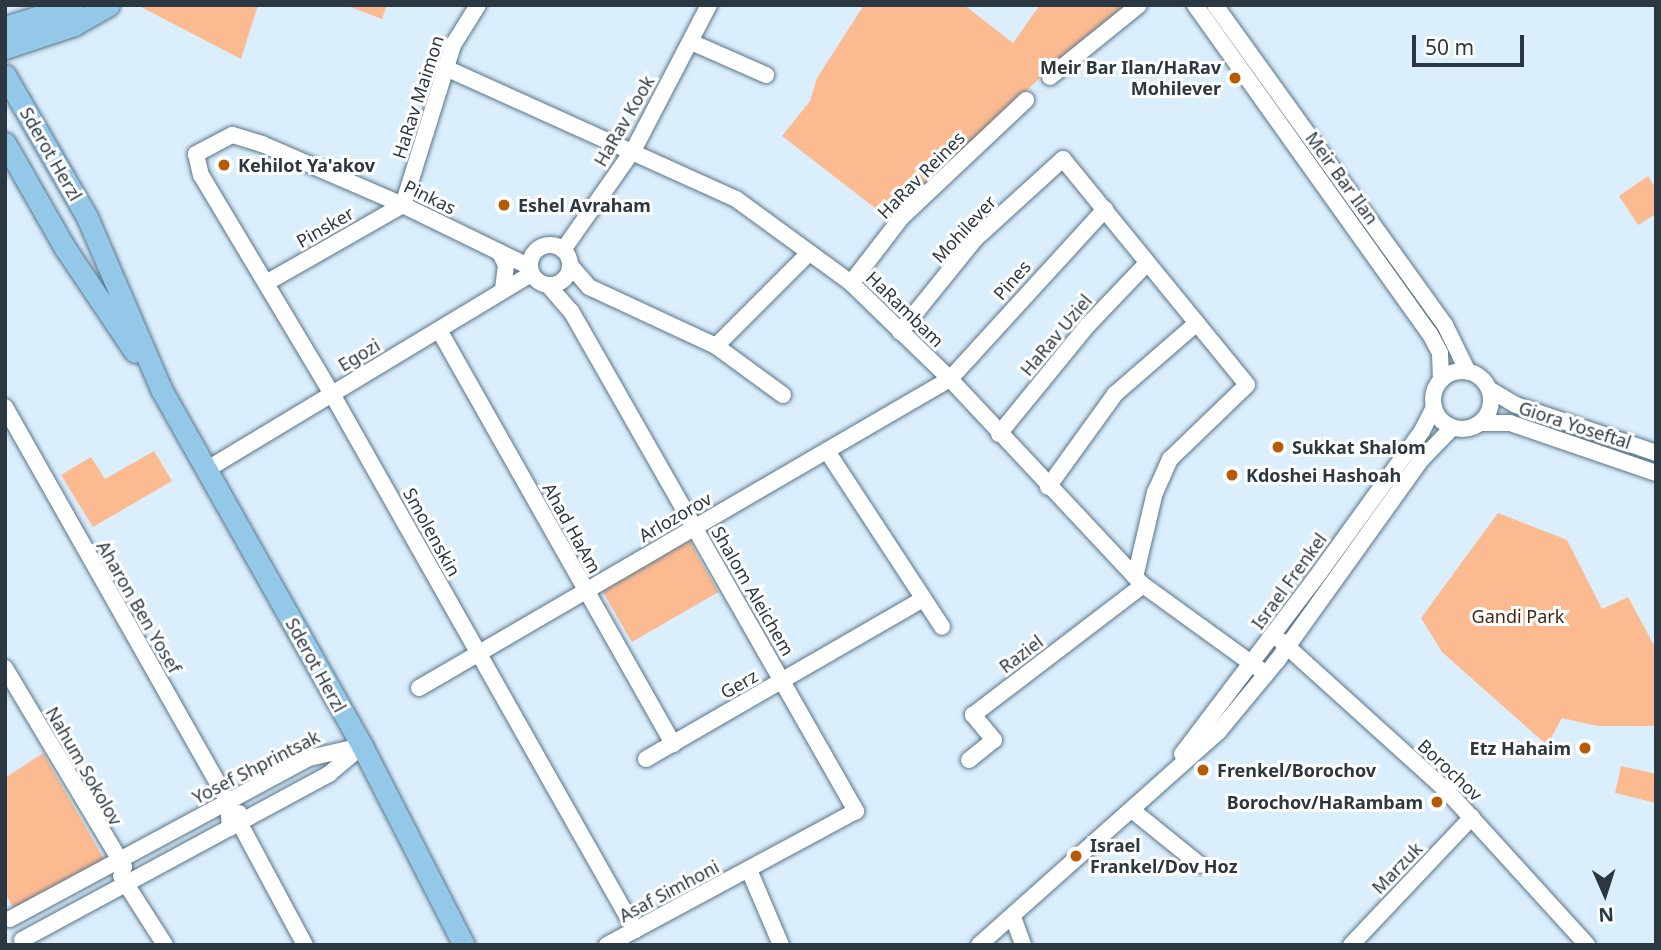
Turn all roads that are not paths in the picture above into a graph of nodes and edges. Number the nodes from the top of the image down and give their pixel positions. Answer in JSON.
{"nodes":[{"id":1,"x":74,"y":5,"type":"edge"},
{"id":2,"x":109,"y":5,"type":"edge"},
{"id":3,"x":478,"y":5,"type":"edge"},
{"id":4,"x":709,"y":5,"type":"edge"},
{"id":5,"x":1139,"y":5,"type":"edge"},
{"id":6,"x":1195,"y":5,"type":"edge"},
{"id":7,"x":1215,"y":5,"type":"edge"},
{"id":8,"x":5,"y":27,"type":"edge"},
{"id":9,"x":691,"y":42,"type":"junction"},
{"id":10,"x":5,"y":48,"type":"edge"},
{"id":11,"x":448,"y":69,"type":"junction"},
{"id":12,"x":5,"y":75,"type":"edge"},
{"id":13,"x":766,"y":75,"type":"dead end"},
{"id":14,"x":1050,"y":77,"type":"dead end"},
{"id":15,"x":1026,"y":100,"type":"dead end"},
{"id":16,"x":5,"y":143,"type":"edge"},
{"id":17,"x":634,"y":149,"type":"junction"},
{"id":18,"x":196,"y":154,"type":"joint"},
{"id":19,"x":403,"y":205,"type":"junction"},
{"id":20,"x":1105,"y":209,"type":"junction"},
{"id":21,"x":500,"y":253,"type":"junction"},
{"id":22,"x":808,"y":254,"type":"junction"},
{"id":23,"x":566,"y":258,"type":"junction"},
{"id":24,"x":1146,"y":264,"type":"junction"},
{"id":25,"x":531,"y":270,"type":"junction"},
{"id":26,"x":266,"y":284,"type":"junction"},
{"id":27,"x":851,"y":284,"type":"junction"},
{"id":28,"x":548,"y":285,"type":"junction"},
{"id":29,"x":503,"y":291,"type":"junction"},
{"id":30,"x":1197,"y":323,"type":"junction"},
{"id":31,"x":439,"y":330,"type":"junction"},
{"id":32,"x":900,"y":332,"type":"junction"},
{"id":33,"x":716,"y":346,"type":"junction"},
{"id":34,"x":1468,"y":372,"type":"junction"},
{"id":35,"x":950,"y":379,"type":"junction"},
{"id":36,"x":1441,"y":380,"type":"junction"},
{"id":37,"x":1489,"y":388,"type":"junction"},
{"id":38,"x":161,"y":389,"type":"junction"},
{"id":39,"x":332,"y":394,"type":"junction"},
{"id":40,"x":783,"y":395,"type":"dead end"},
{"id":41,"x":5,"y":407,"type":"edge"},
{"id":42,"x":1434,"y":407,"type":"junction"},
{"id":43,"x":1480,"y":423,"type":"junction"},
{"id":44,"x":1452,"y":428,"type":"junction"},
{"id":45,"x":999,"y":434,"type":"junction"},
{"id":46,"x":827,"y":451,"type":"junction"},
{"id":47,"x":1656,"y":453,"type":"edge"},
{"id":48,"x":206,"y":470,"type":"junction"},
{"id":49,"x":1656,"y":473,"type":"edge"},
{"id":50,"x":1048,"y":487,"type":"junction"},
{"id":51,"x":694,"y":528,"type":"junction"},
{"id":52,"x":1139,"y":581,"type":"junction"},
{"id":53,"x":585,"y":592,"type":"junction"},
{"id":54,"x":923,"y":599,"type":"junction"},
{"id":55,"x":942,"y":627,"type":"dead end"},
{"id":56,"x":1273,"y":635,"type":"junction"},
{"id":57,"x":1288,"y":646,"type":"junction"},
{"id":58,"x":479,"y":653,"type":"junction"},
{"id":59,"x":1252,"y":663,"type":"junction"},
{"id":60,"x":5,"y":668,"type":"edge"},
{"id":61,"x":1266,"y":674,"type":"junction"},
{"id":62,"x":783,"y":681,"type":"junction"},
{"id":63,"x":419,"y":688,"type":"dead end"},
{"id":64,"x":673,"y":744,"type":"junction"},
{"id":65,"x":362,"y":746,"type":"junction"},
{"id":66,"x":646,"y":759,"type":"dead end"},
{"id":67,"x":969,"y":760,"type":"dead end"},
{"id":68,"x":1169,"y":774,"type":"junction"},
{"id":69,"x":233,"y":799,"type":"junction"},
{"id":70,"x":1132,"y":810,"type":"junction"},
{"id":71,"x":856,"y":811,"type":"joint"},
{"id":72,"x":1472,"y":817,"type":"junction"},
{"id":73,"x":234,"y":825,"type":"junction"},
{"id":74,"x":113,"y":863,"type":"junction"},
{"id":75,"x":1200,"y":865,"type":"dead end"},
{"id":76,"x":749,"y":870,"type":"junction"},
{"id":77,"x":133,"y":880,"type":"junction"},
{"id":78,"x":8,"y":915,"type":"edge"},
{"id":79,"x":1013,"y":917,"type":"junction"},
{"id":80,"x":635,"y":930,"type":"junction"},
{"id":81,"x":23,"y":942,"type":"edge"},
{"id":82,"x":164,"y":945,"type":"edge"},
{"id":83,"x":305,"y":945,"type":"edge"},
{"id":84,"x":464,"y":945,"type":"edge"},
{"id":85,"x":607,"y":945,"type":"edge"},
{"id":86,"x":781,"y":945,"type":"edge"},
{"id":87,"x":979,"y":945,"type":"edge"},
{"id":88,"x":1023,"y":945,"type":"edge"},
{"id":89,"x":1351,"y":945,"type":"edge"},
{"id":90,"x":1587,"y":945,"type":"edge"}],
"edges":[{"from":1,"to":8,"type":"main road"},
{"from":2,"to":10,"type":"main road"},
{"from":3,"to":11,"type":"street","name":"HaRav Maimon"},
{"from":4,"to":9,"type":"street","name":"HaRav Kook"},
{"from":5,"to":14,"type":"street"},
{"from":6,"to":36,"type":"street","name":"Meir Bar Ilan"},
{"from":7,"to":34,"type":"street","name":"Meir Bar Ilan"},
{"from":9,"to":13,"type":"street"},
{"from":9,"to":17,"type":"street","name":"HaRav Kook"},
{"from":11,"to":17,"type":"street","name":"HaRambam"},
{"from":11,"to":19,"type":"street","name":"HaRav Maimon"},
{"from":12,"to":38,"type":"main road","name":"Sderot Herzl"},
{"from":15,"to":27,"type":"street","name":"HaRav Reines"},
{"from":16,"to":38,"type":"main road","name":"Sderot Herzl"},
{"from":17,"to":22,"type":"street","name":"HaRambam"},
{"from":17,"to":23,"type":"street","name":"HaRav Kook"},
{"from":18,"to":19,"type":"street","name":"Pinkas"},
{"from":18,"to":26,"type":"street","name":"Smolenskin"},
{"from":19,"to":21,"type":"street","name":"Pinkas"},
{"from":19,"to":26,"type":"street","name":"Pinsker"},
{"from":20,"to":24,"type":"street"},
{"from":20,"to":32,"type":"street","name":"Mohilever"},
{"from":20,"to":35,"type":"street","name":"Pines"},
{"from":21,"to":25,"type":"street","name":"Pinkas"},
{"from":21,"to":29,"type":"street"},
{"from":22,"to":27,"type":"street","name":"HaRambam"},
{"from":22,"to":33,"type":"street"},
{"from":23,"to":25,"type":"street"},
{"from":23,"to":28,"type":"street"},
{"from":23,"to":33,"type":"street"},
{"from":24,"to":30,"type":"street"},
{"from":24,"to":45,"type":"street","name":"HaRav Uziel"},
{"from":25,"to":28,"type":"street"},
{"from":25,"to":29,"type":"street","name":"Egozi"},
{"from":26,"to":39,"type":"street","name":"Smolenskin"},
{"from":27,"to":32,"type":"street","name":"HaRambam"},
{"from":28,"to":51,"type":"street","name":"Shalom Aleichem"},
{"from":29,"to":31,"type":"street","name":"Egozi"},
{"from":30,"to":50,"type":"street"},
{"from":30,"to":52,"type":"street"},
{"from":31,"to":39,"type":"street","name":"Egozi"},
{"from":31,"to":53,"type":"street","name":"Ahad HaAm"},
{"from":32,"to":35,"type":"street","name":"HaRambam"},
{"from":33,"to":40,"type":"street"},
{"from":34,"to":36,"type":"street"},
{"from":34,"to":37,"type":"street"},
{"from":35,"to":45,"type":"street","name":"HaRambam"},
{"from":35,"to":46,"type":"street","name":"Arlozorov"},
{"from":36,"to":42,"type":"street"},
{"from":37,"to":43,"type":"street"},
{"from":37,"to":47,"type":"street","name":"Giora Yoseftal"},
{"from":38,"to":48,"type":"main road","name":"Sderot Herzl"},
{"from":39,"to":48,"type":"street","name":"Egozi"},
{"from":39,"to":58,"type":"street","name":"Smolenskin"},
{"from":41,"to":69,"type":"street","name":"Aharon Ben Yosef"},
{"from":42,"to":44,"type":"street"},
{"from":42,"to":56,"type":"street","name":"Israel Frenkel"},
{"from":43,"to":44,"type":"street"},
{"from":43,"to":49,"type":"street","name":"Giora Yoseftal"},
{"from":44,"to":57,"type":"street","name":"Israel Frenkel"},
{"from":45,"to":50,"type":"street","name":"HaRambam"},
{"from":46,"to":51,"type":"street","name":"Arlozorov"},
{"from":46,"to":54,"type":"street"},
{"from":48,"to":65,"type":"main road","name":"Sderot Herzl"},
{"from":50,"to":52,"type":"street","name":"HaRambam"},
{"from":51,"to":53,"type":"street","name":"Arlozorov"},
{"from":51,"to":62,"type":"street","name":"Shalom Aleichem"},
{"from":52,"to":59,"type":"street","name":"HaRambam"},
{"from":52,"to":67,"type":"street","name":"Raziel"},
{"from":53,"to":58,"type":"street","name":"Arlozorov"},
{"from":53,"to":64,"type":"street","name":"Ahad HaAm"},
{"from":54,"to":55,"type":"street"},
{"from":54,"to":62,"type":"street","name":"Gerz"},
{"from":56,"to":57,"type":"street","name":"Borochov"},
{"from":56,"to":59,"type":"street","name":"Israel Frenkel"},
{"from":57,"to":61,"type":"street","name":"Israel Frenkel"},
{"from":57,"to":72,"type":"street","name":"Borochov"},
{"from":58,"to":63,"type":"street","name":"Arlozorov"},
{"from":58,"to":80,"type":"street","name":"Smolenskin"},
{"from":59,"to":61,"type":"street","name":"HaRambam"},
{"from":59,"to":68,"type":"street","name":"Israel Frenkel"},
{"from":60,"to":74,"type":"street","name":"Nahum Sokolov"},
{"from":61,"to":68,"type":"street","name":"Israel Frenkel"},
{"from":62,"to":64,"type":"street","name":"Gerz"},
{"from":62,"to":71,"type":"street","name":"Shalom Aleichem"},
{"from":64,"to":66,"type":"street","name":"Gerz"},
{"from":65,"to":69,"type":"street","name":"Yosef Shprintsak"},
{"from":65,"to":73,"type":"street"},
{"from":65,"to":84,"type":"main road","name":"Sderot Herzl"},
{"from":68,"to":70,"type":"street","name":"Israel Frenkel"},
{"from":69,"to":73,"type":"street","name":"Aharon Ben Yosef"},
{"from":69,"to":74,"type":"street","name":"Yosef Shprintsak"},
{"from":70,"to":75,"type":"street"},
{"from":70,"to":79,"type":"street","name":"Israel Frenkel"},
{"from":71,"to":76,"type":"street","name":"Asaf Simhoni"},
{"from":72,"to":89,"type":"street","name":"Marzuk"},
{"from":72,"to":90,"type":"street","name":"Borochov"},
{"from":73,"to":77,"type":"street"},
{"from":73,"to":83,"type":"street","name":"Aharon Ben Yosef"},
{"from":74,"to":77,"type":"street","name":"Nahum Sokolov"},
{"from":74,"to":78,"type":"street","name":"Yosef Shprintsak"},
{"from":76,"to":80,"type":"street","name":"Asaf Simhoni"},
{"from":76,"to":86,"type":"street"},
{"from":77,"to":81,"type":"street"},
{"from":77,"to":82,"type":"street","name":"Nahum Sokolov"},
{"from":78,"to":81,"type":"street"},
{"from":79,"to":87,"type":"street","name":"Israel Frenkel"},
{"from":79,"to":88,"type":"street"},
{"from":80,"to":85,"type":"street","name":"Asaf Simhoni"}]}
